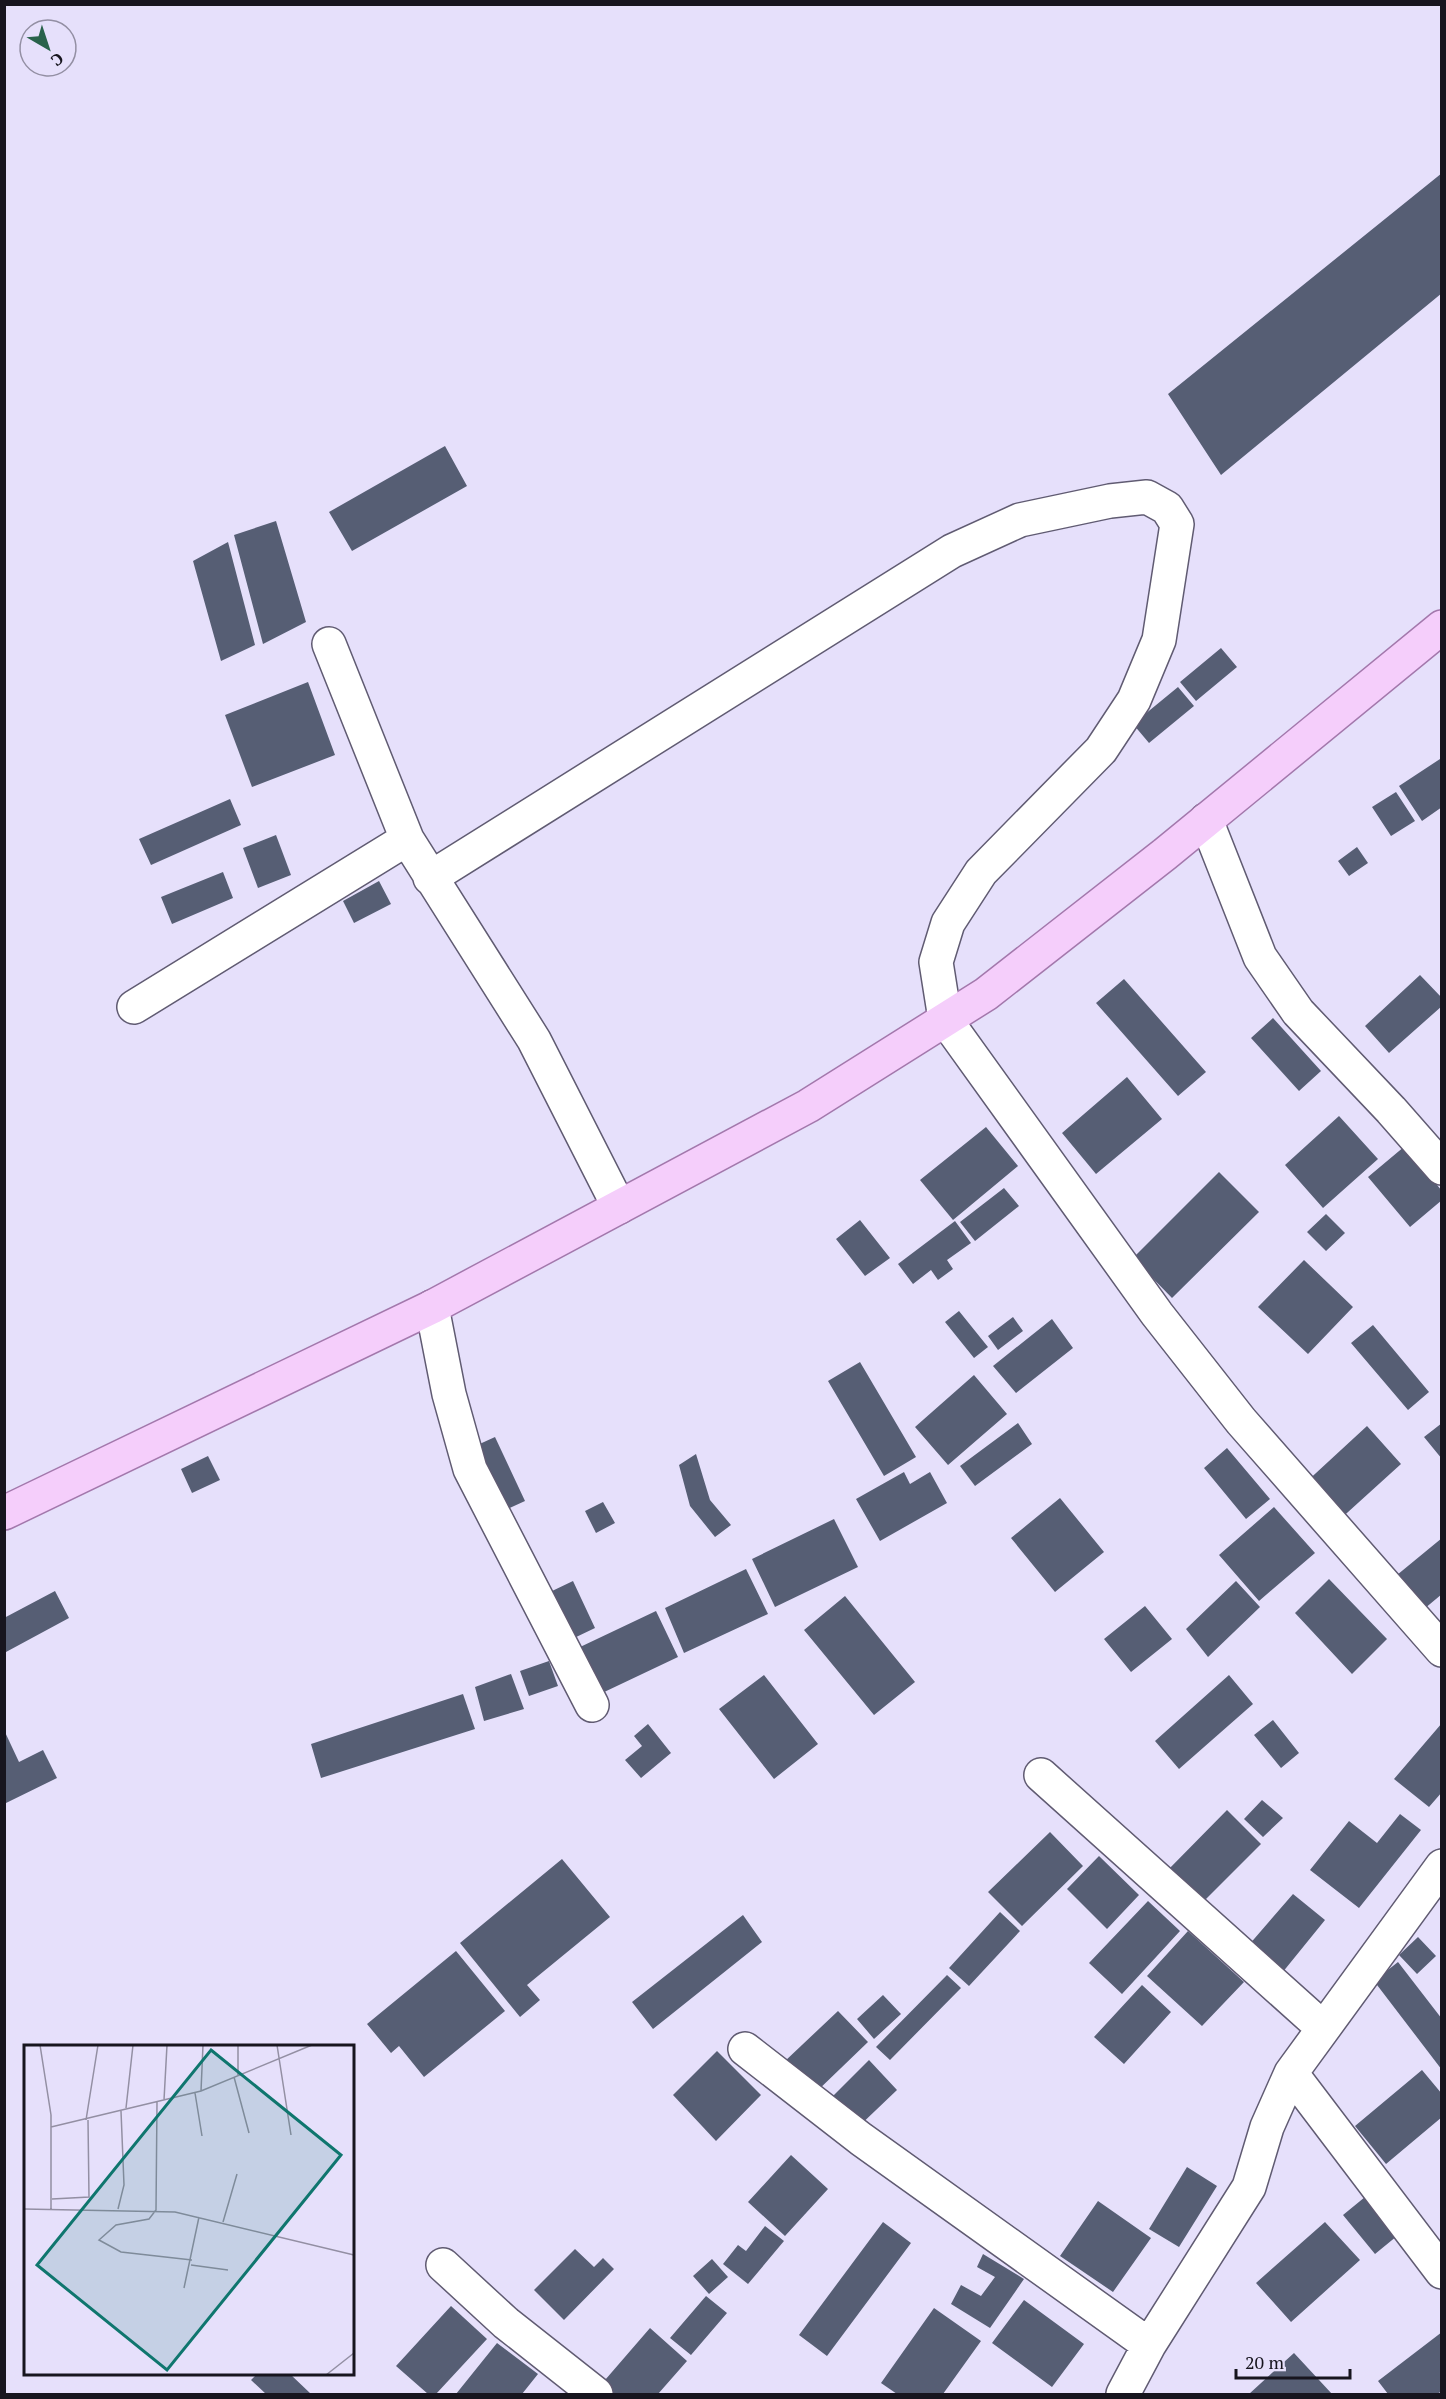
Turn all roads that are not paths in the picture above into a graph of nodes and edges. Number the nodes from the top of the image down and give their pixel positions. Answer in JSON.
{"nodes":[{"id":1,"x":1442,"y":627,"type":"edge"},
{"id":2,"x":329,"y":644,"type":"dead end"},
{"id":3,"x":1206,"y":820,"type":"junction"},
{"id":4,"x":407,"y":839,"type":"junction"},
{"id":5,"x":430,"y":878,"type":"junction"},
{"id":6,"x":134,"y":1007,"type":"dead end"},
{"id":7,"x":945,"y":1019,"type":"junction"},
{"id":8,"x":1442,"y":1168,"type":"edge"},
{"id":9,"x":619,"y":1207,"type":"junction"},
{"id":10,"x":432,"y":1307,"type":"junction"},
{"id":11,"x":4,"y":1513,"type":"edge"},
{"id":12,"x":1442,"y":1650,"type":"edge"},
{"id":13,"x":592,"y":1705,"type":"dead end"},
{"id":14,"x":1041,"y":1774,"type":"dead end"},
{"id":15,"x":1442,"y":1866,"type":"edge"},
{"id":16,"x":1323,"y":2028,"type":"junction"},
{"id":17,"x":745,"y":2049,"type":"dead end"},
{"id":18,"x":1291,"y":2073,"type":"junction"},
{"id":19,"x":444,"y":2265,"type":"dead end"},
{"id":20,"x":1442,"y":2272,"type":"edge"},
{"id":21,"x":1149,"y":2345,"type":"junction"},
{"id":22,"x":1130,"y":2391,"type":"edge"},
{"id":23,"x":596,"y":2394,"type":"edge"}],
"edges":[{"from":1,"to":3,"type":"main road"},
{"from":2,"to":4,"type":"street"},
{"from":3,"to":7,"type":"main road"},
{"from":3,"to":8,"type":"street"},
{"from":4,"to":5,"type":"street"},
{"from":4,"to":6,"type":"street"},
{"from":5,"to":7,"type":"street"},
{"from":5,"to":9,"type":"street"},
{"from":7,"to":9,"type":"main road"},
{"from":7,"to":12,"type":"street"},
{"from":9,"to":10,"type":"main road"},
{"from":10,"to":11,"type":"main road"},
{"from":10,"to":13,"type":"street"},
{"from":14,"to":16,"type":"street"},
{"from":15,"to":16,"type":"street"},
{"from":16,"to":18,"type":"street"},
{"from":17,"to":21,"type":"street"},
{"from":18,"to":20,"type":"street"},
{"from":18,"to":21,"type":"street"},
{"from":19,"to":23,"type":"street"},
{"from":21,"to":22,"type":"street"}]}
